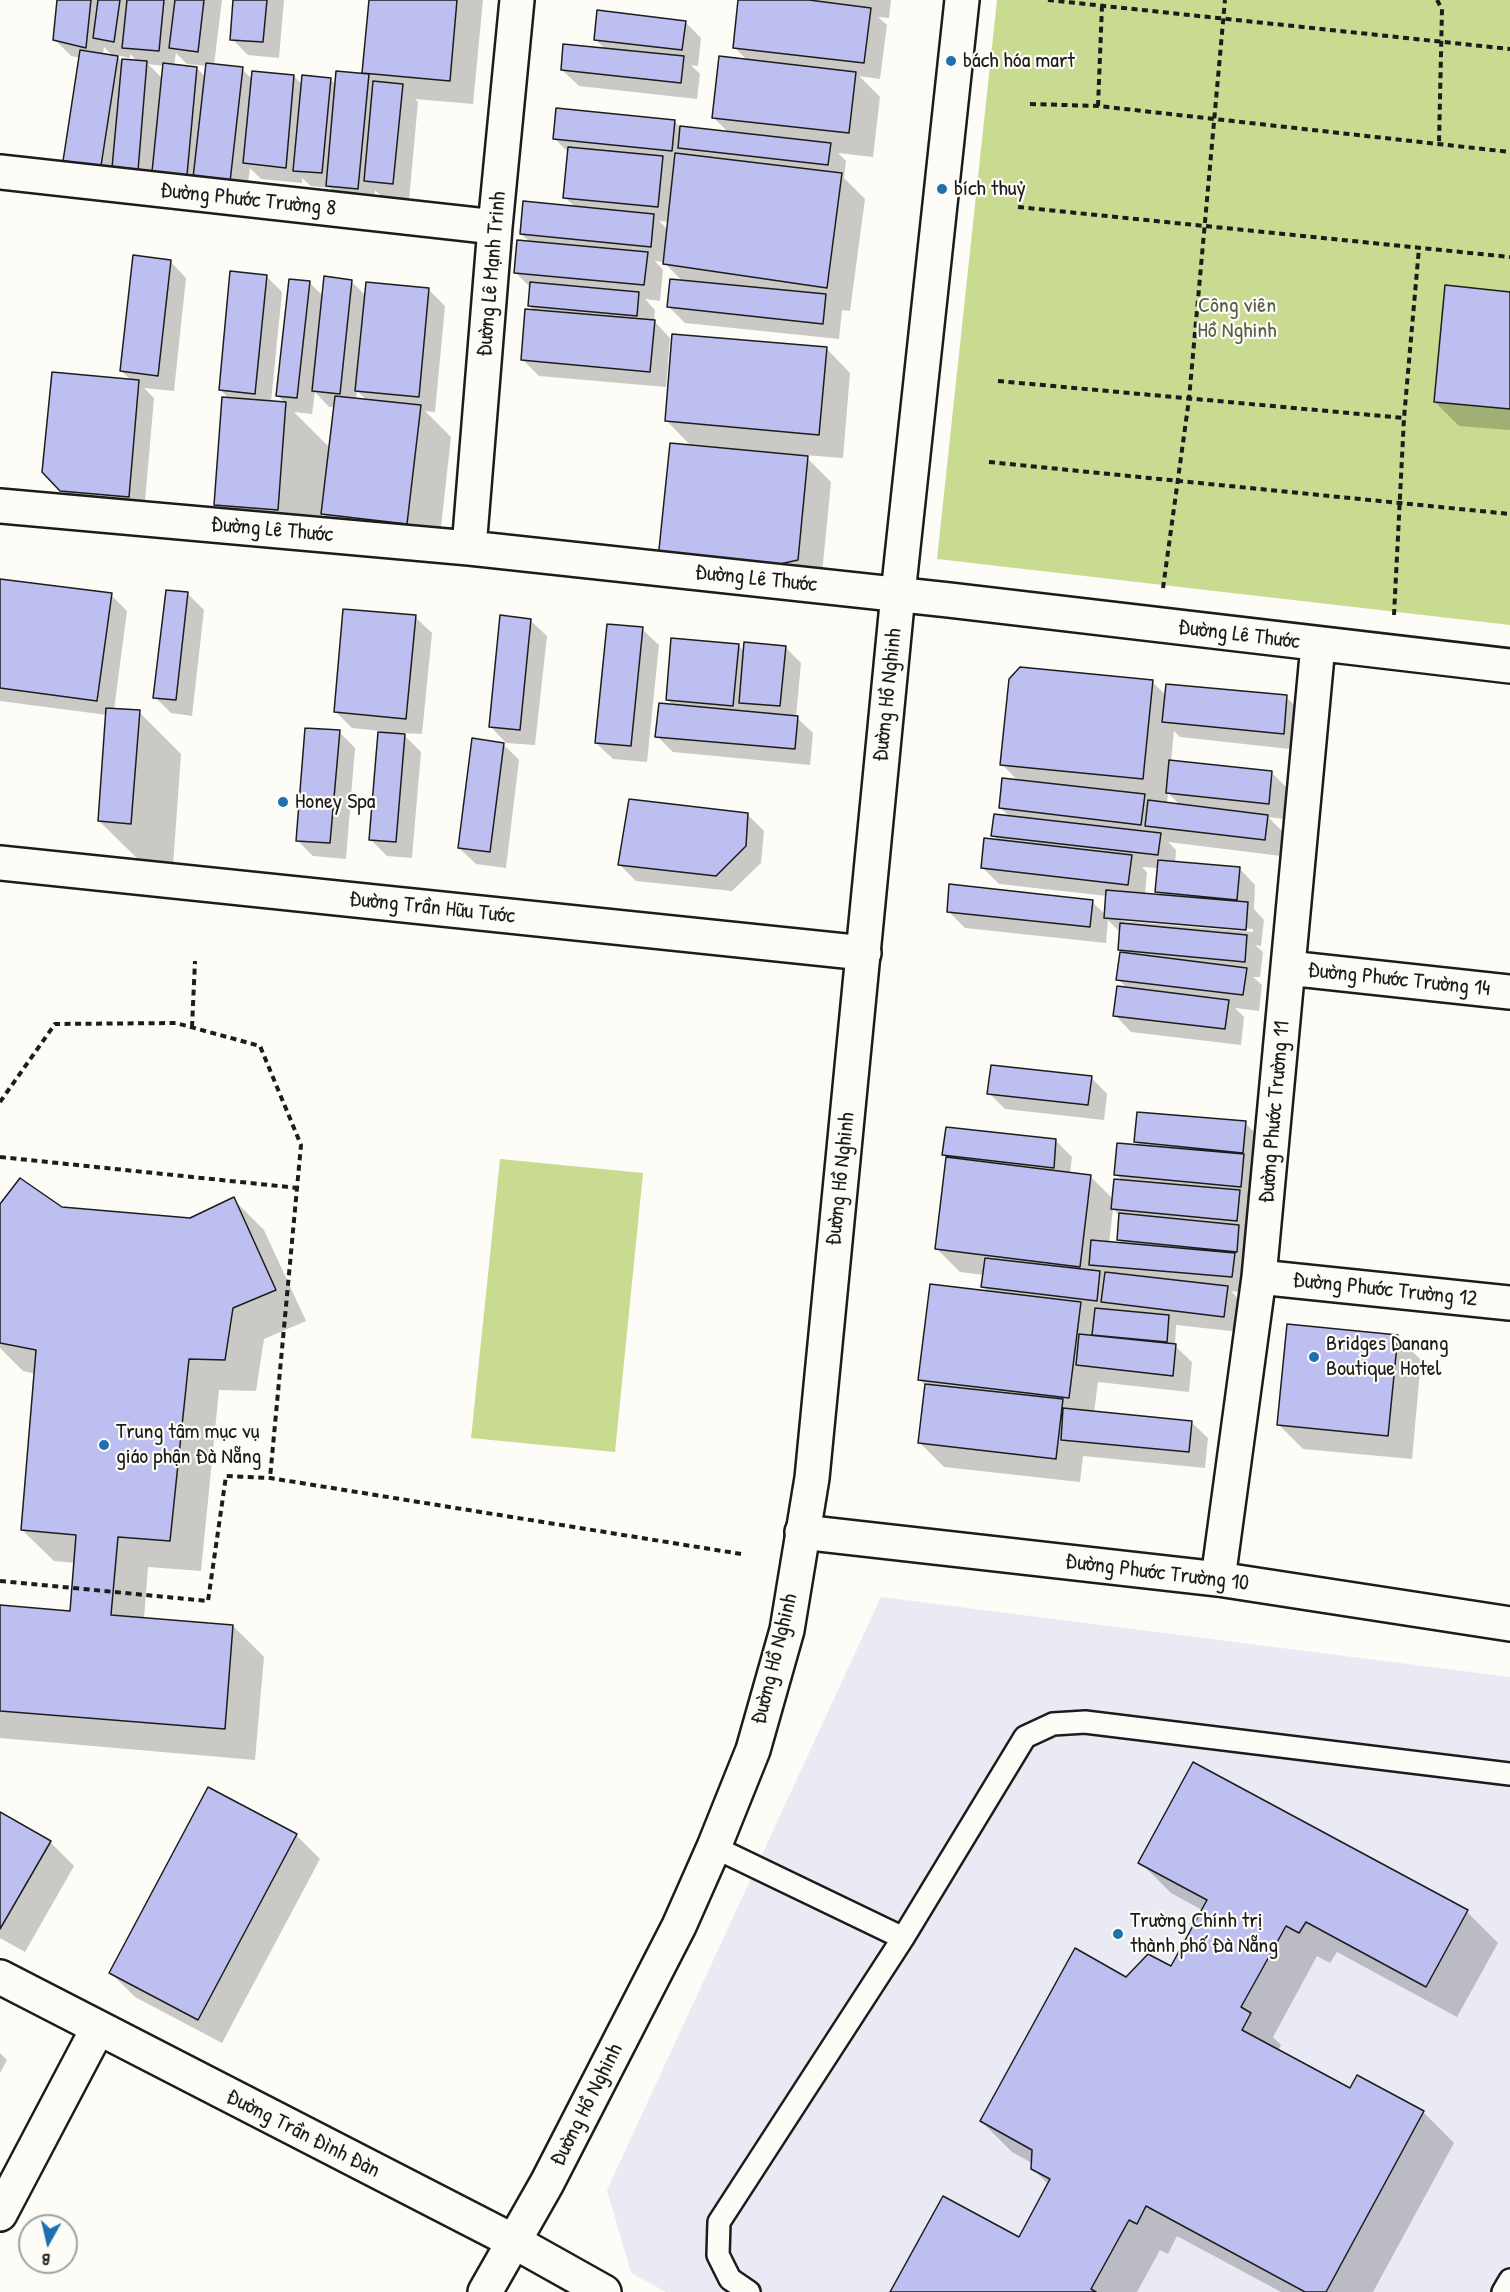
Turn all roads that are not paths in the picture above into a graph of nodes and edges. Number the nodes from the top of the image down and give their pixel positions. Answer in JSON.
{"nodes":[{"id":1,"x":517,"y":0,"type":"edge"},
{"id":2,"x":962,"y":0,"type":"edge"},
{"id":3,"x":0,"y":172,"type":"edge"},
{"id":4,"x":495,"y":227,"type":"junction"},
{"id":5,"x":0,"y":506,"type":"edge"},
{"id":6,"x":470,"y":548,"type":"junction"},
{"id":7,"x":898,"y":594,"type":"junction"},
{"id":8,"x":1318,"y":645,"type":"junction"},
{"id":9,"x":1510,"y":666,"type":"edge"},
{"id":10,"x":0,"y":864,"type":"edge"},
{"id":11,"x":864,"y":953,"type":"junction"},
{"id":12,"x":1288,"y":968,"type":"junction"},
{"id":13,"x":1510,"y":992,"type":"edge"},
{"id":14,"x":1259,"y":1277,"type":"junction"},
{"id":15,"x":1510,"y":1303,"type":"edge"},
{"id":16,"x":802,"y":1532,"type":"junction"},
{"id":17,"x":1218,"y":1579,"type":"junction"},
{"id":18,"x":1510,"y":1624,"type":"edge"},
{"id":19,"x":1510,"y":1774,"type":"edge"},
{"id":20,"x":714,"y":1848,"type":"junction"},
{"id":21,"x":903,"y":1938,"type":"junction"},
{"id":22,"x":0,"y":1977,"type":"edge"},
{"id":23,"x":98,"y":2028,"type":"junction"},
{"id":24,"x":0,"y":2214,"type":"edge"},
{"id":25,"x":513,"y":2241,"type":"junction"},
{"id":26,"x":1510,"y":2280,"type":"edge"},
{"id":27,"x":485,"y":2292,"type":"edge"},
{"id":28,"x":604,"y":2292,"type":"edge"},
{"id":29,"x":749,"y":2292,"type":"edge"},
{"id":30,"x":1503,"y":2292,"type":"edge"}],
"edges":[{"from":1,"to":4,"type":"street","name":"Đường Lê Mạnh Trinh"},
{"from":2,"to":7,"type":"street","name":"Đường Hồ Nghinh"},
{"from":3,"to":4,"type":"street","name":"Đường Phước Trường 8"},
{"from":4,"to":6,"type":"street","name":"Đường Lê Mạnh Trinh"},
{"from":5,"to":6,"type":"street","name":"Đường Lê Thước"},
{"from":6,"to":7,"type":"street","name":"Đường Lê Thước"},
{"from":7,"to":8,"type":"street","name":"Đường Lê Thước"},
{"from":7,"to":11,"type":"street","name":"Đường Hồ Nghinh"},
{"from":8,"to":9,"type":"street","name":"Đường Lê Thước"},
{"from":8,"to":12,"type":"street","name":"Đường Phước Trường 11"},
{"from":10,"to":11,"type":"street","name":"Đường Trần Hữu Tước"},
{"from":11,"to":16,"type":"street","name":"Đường Hồ Nghinh"},
{"from":12,"to":13,"type":"street","name":"Đường Phước Trường 14"},
{"from":12,"to":14,"type":"street","name":"Đường Phước Trường 11"},
{"from":14,"to":15,"type":"street","name":"Đường Phước Trường 12"},
{"from":14,"to":17,"type":"street","name":"Đường Phước Trường 11"},
{"from":16,"to":17,"type":"street","name":"Đường Phước Trường 10"},
{"from":16,"to":20,"type":"street","name":"Đường Hồ Nghinh"},
{"from":17,"to":18,"type":"street","name":"Đường Phước Trường 10"},
{"from":19,"to":21,"type":"lane"},
{"from":20,"to":21,"type":"lane"},
{"from":20,"to":25,"type":"street","name":"Đường Hồ Nghinh"},
{"from":21,"to":29,"type":"lane"},
{"from":22,"to":23,"type":"street","name":"Đường Trần Đình Đàn"},
{"from":23,"to":24,"type":"street"},
{"from":23,"to":25,"type":"street","name":"Đường Trần Đình Đàn"},
{"from":25,"to":27,"type":"street","name":"Đường Hồ Nghinh"},
{"from":25,"to":28,"type":"street","name":"Đường Trần Đình Đàn"},
{"from":26,"to":30,"type":"lane"}]}
